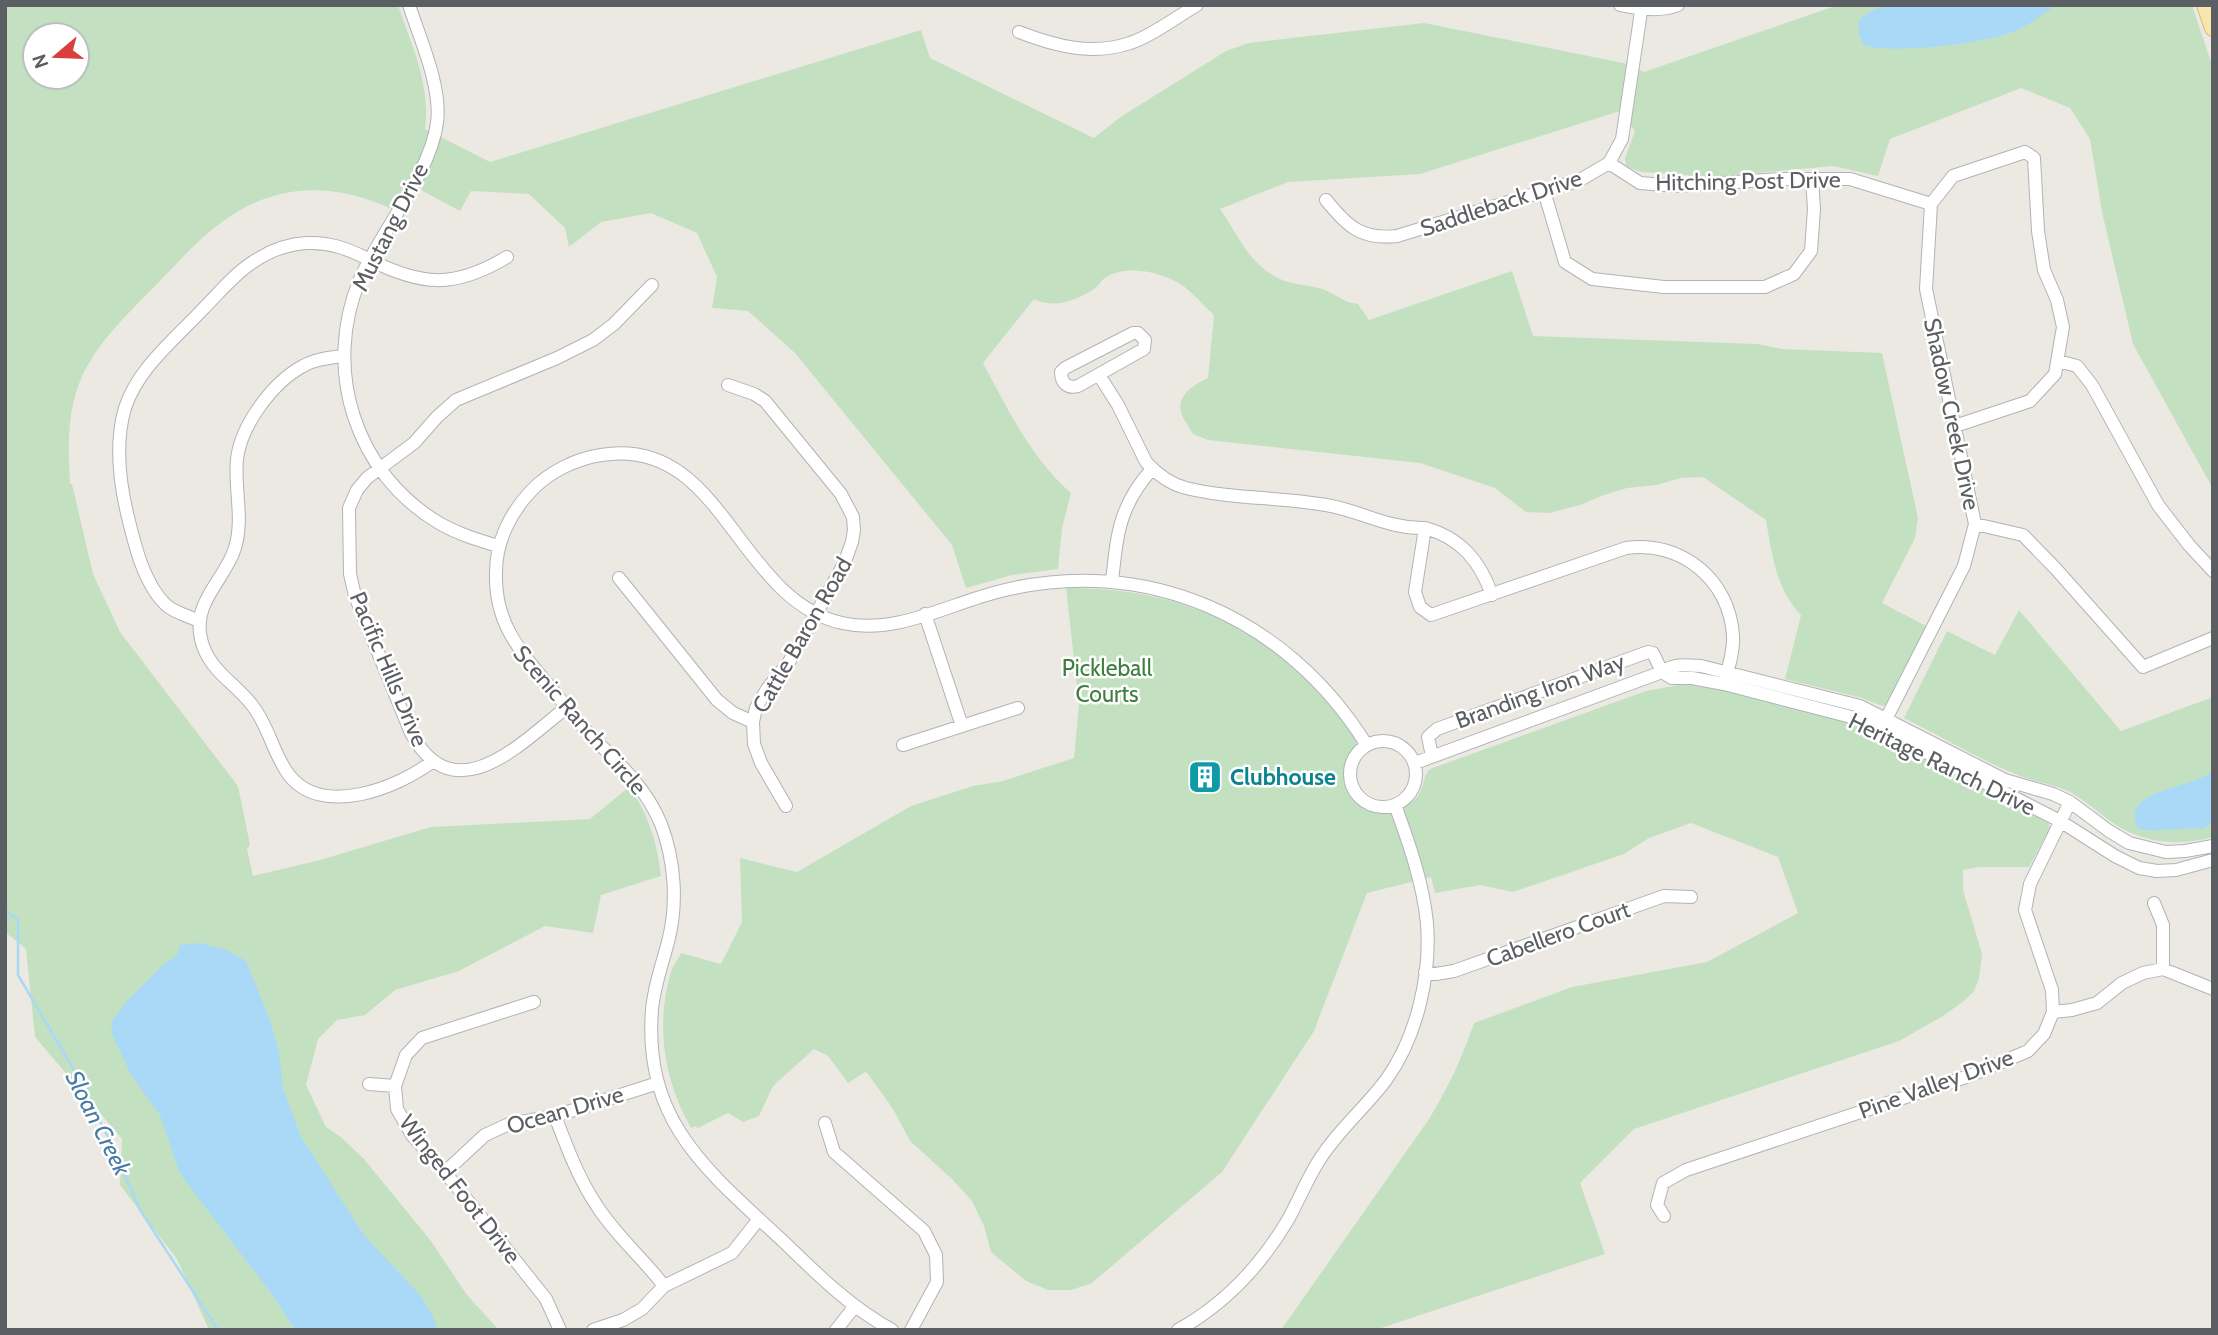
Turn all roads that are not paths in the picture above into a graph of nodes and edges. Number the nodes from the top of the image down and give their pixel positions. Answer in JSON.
{"nodes":[{"id":1,"x":409,"y":5,"type":"edge"},
{"id":2,"x":1197,"y":5,"type":"edge"},
{"id":3,"x":1620,"y":5,"type":"edge"},
{"id":4,"x":1678,"y":5,"type":"edge"},
{"id":5,"x":2205,"y":5,"type":"edge"},
{"id":6,"x":1642,"y":7,"type":"edge"},
{"id":7,"x":2213,"y":28,"type":"edge"},
{"id":8,"x":1019,"y":32,"type":"dead end"},
{"id":9,"x":1609,"y":163,"type":"junction"},
{"id":10,"x":1812,"y":179,"type":"junction"},
{"id":11,"x":1544,"y":191,"type":"junction"},
{"id":12,"x":1326,"y":200,"type":"dead end"},
{"id":13,"x":1931,"y":204,"type":"junction"},
{"id":14,"x":507,"y":257,"type":"dead end"},
{"id":15,"x":369,"y":260,"type":"junction"},
{"id":16,"x":652,"y":285,"type":"dead end"},
{"id":17,"x":343,"y":356,"type":"junction"},
{"id":18,"x":2058,"y":361,"type":"junction"},
{"id":19,"x":1099,"y":375,"type":"junction"},
{"id":20,"x":728,"y":386,"type":"dead end"},
{"id":21,"x":1955,"y":426,"type":"junction"},
{"id":22,"x":378,"y":468,"type":"junction"},
{"id":23,"x":1152,"y":469,"type":"junction"},
{"id":24,"x":1975,"y":524,"type":"junction"},
{"id":25,"x":1425,"y":528,"type":"junction"},
{"id":26,"x":498,"y":546,"type":"junction"},
{"id":27,"x":2213,"y":571,"type":"edge"},
{"id":28,"x":619,"y":578,"type":"dead end"},
{"id":29,"x":1112,"y":582,"type":"junction"},
{"id":30,"x":1492,"y":595,"type":"junction"},
{"id":31,"x":925,"y":614,"type":"junction"},
{"id":32,"x":815,"y":615,"type":"junction"},
{"id":33,"x":199,"y":621,"type":"junction"},
{"id":34,"x":2213,"y":638,"type":"edge"},
{"id":35,"x":1662,"y":672,"type":"junction"},
{"id":36,"x":1726,"y":678,"type":"junction"},
{"id":37,"x":567,"y":707,"type":"junction"},
{"id":38,"x":1018,"y":708,"type":"dead end"},
{"id":39,"x":753,"y":722,"type":"junction"},
{"id":40,"x":1884,"y":723,"type":"junction"},
{"id":41,"x":961,"y":726,"type":"junction"},
{"id":42,"x":1366,"y":744,"type":"junction"},
{"id":43,"x":903,"y":745,"type":"dead end"},
{"id":44,"x":1432,"y":756,"type":"junction"},
{"id":45,"x":432,"y":761,"type":"junction"},
{"id":46,"x":1415,"y":763,"type":"junction"},
{"id":47,"x":2070,"y":802,"type":"junction"},
{"id":48,"x":1395,"y":805,"type":"junction"},
{"id":49,"x":786,"y":806,"type":"dead end"},
{"id":50,"x":2060,"y":821,"type":"junction"},
{"id":51,"x":2213,"y":846,"type":"edge"},
{"id":52,"x":2213,"y":860,"type":"edge"},
{"id":53,"x":1690,"y":897,"type":"dead end"},
{"id":54,"x":2154,"y":903,"type":"dead end"},
{"id":55,"x":2163,"y":970,"type":"junction"},
{"id":56,"x":1425,"y":972,"type":"junction"},
{"id":57,"x":2213,"y":989,"type":"edge"},
{"id":58,"x":534,"y":1002,"type":"dead end"},
{"id":59,"x":2053,"y":1012,"type":"junction"},
{"id":60,"x":658,"y":1083,"type":"junction"},
{"id":61,"x":369,"y":1084,"type":"dead end"},
{"id":62,"x":395,"y":1086,"type":"junction"},
{"id":63,"x":555,"y":1116,"type":"junction"},
{"id":64,"x":825,"y":1124,"type":"dead end"},
{"id":65,"x":445,"y":1172,"type":"junction"},
{"id":66,"x":1664,"y":1216,"type":"dead end"},
{"id":67,"x":758,"y":1219,"type":"junction"},
{"id":68,"x":664,"y":1286,"type":"junction"},
{"id":69,"x":855,"y":1306,"type":"junction"},
{"id":70,"x":560,"y":1330,"type":"edge"},
{"id":71,"x":593,"y":1330,"type":"edge"},
{"id":72,"x":836,"y":1330,"type":"edge"},
{"id":73,"x":892,"y":1330,"type":"edge"},
{"id":74,"x":911,"y":1330,"type":"edge"},
{"id":75,"x":1178,"y":1330,"type":"edge"}],
"edges":[{"from":1,"to":15,"type":"street","name":"Mustang Drive"},
{"from":2,"to":8,"type":"street"},
{"from":3,"to":6,"type":"street"},
{"from":4,"to":6,"type":"street"},
{"from":5,"to":7,"type":"main road"},
{"from":6,"to":9,"type":"street","name":"Saddleback Drive"},
{"from":9,"to":10,"type":"street","name":"Hitching Post Drive"},
{"from":9,"to":11,"type":"street","name":"Saddleback Drive"},
{"from":10,"to":11,"type":"street"},
{"from":10,"to":13,"type":"street","name":"Hitching Post Drive"},
{"from":11,"to":12,"type":"street","name":"Saddleback Drive"},
{"from":13,"to":18,"type":"street"},
{"from":13,"to":21,"type":"street","name":"Shadow Creek Drive"},
{"from":14,"to":15,"type":"street"},
{"from":15,"to":17,"type":"street","name":"Mustang Drive"},
{"from":15,"to":33,"type":"street"},
{"from":16,"to":22,"type":"street","name":"Pacific Hills Drive"},
{"from":17,"to":22,"type":"street","name":"Mustang Drive"},
{"from":17,"to":33,"type":"street"},
{"from":18,"to":21,"type":"street"},
{"from":18,"to":27,"type":"street"},
{"from":19,"to":19,"type":"street"},
{"from":19,"to":23,"type":"street"},
{"from":20,"to":32,"type":"street","name":"Cattle Baron Road"},
{"from":21,"to":24,"type":"street","name":"Shadow Creek Drive"},
{"from":22,"to":26,"type":"street","name":"Mustang Drive"},
{"from":22,"to":45,"type":"street","name":"Pacific Hills Drive"},
{"from":23,"to":25,"type":"street"},
{"from":23,"to":29,"type":"street"},
{"from":24,"to":34,"type":"street"},
{"from":24,"to":40,"type":"street","name":"Shadow Creek Drive"},
{"from":25,"to":30,"type":"street"},
{"from":25,"to":30,"type":"street"},
{"from":26,"to":32,"type":"street","name":"Scenic Ranch Circle"},
{"from":26,"to":37,"type":"street","name":"Scenic Ranch Circle"},
{"from":28,"to":39,"type":"street"},
{"from":29,"to":31,"type":"street","name":"Scenic Ranch Circle"},
{"from":29,"to":42,"type":"street","name":"Scenic Ranch Circle"},
{"from":30,"to":36,"type":"street"},
{"from":31,"to":32,"type":"street","name":"Scenic Ranch Circle"},
{"from":31,"to":41,"type":"street"},
{"from":32,"to":39,"type":"street","name":"Cattle Baron Road"},
{"from":33,"to":45,"type":"street"},
{"from":35,"to":36,"type":"street","name":"Heritage Ranch Drive"},
{"from":35,"to":44,"type":"street"},
{"from":35,"to":44,"type":"street","name":"Branding Iron Way"},
{"from":36,"to":40,"type":"street","name":"Heritage Ranch Drive"},
{"from":37,"to":45,"type":"street","name":"Pacific Hills Drive"},
{"from":37,"to":60,"type":"street","name":"Scenic Ranch Circle"},
{"from":38,"to":41,"type":"street"},
{"from":39,"to":49,"type":"street","name":"Cattle Baron Road"},
{"from":40,"to":47,"type":"street","name":"Heritage Ranch Drive"},
{"from":40,"to":50,"type":"street","name":"Heritage Ranch Drive"},
{"from":41,"to":43,"type":"street"},
{"from":42,"to":46,"type":"street"},
{"from":42,"to":48,"type":"street"},
{"from":44,"to":46,"type":"street"},
{"from":46,"to":48,"type":"street"},
{"from":47,"to":50,"type":"street"},
{"from":47,"to":51,"type":"street","name":"Heritage Ranch Drive"},
{"from":48,"to":56,"type":"street"},
{"from":50,"to":52,"type":"street","name":"Heritage Ranch Drive"},
{"from":50,"to":59,"type":"street"},
{"from":53,"to":56,"type":"street","name":"Cabellero Court"},
{"from":54,"to":55,"type":"street"},
{"from":55,"to":57,"type":"street"},
{"from":55,"to":59,"type":"street"},
{"from":56,"to":75,"type":"street"},
{"from":58,"to":62,"type":"street","name":"Winged Foot Drive"},
{"from":59,"to":66,"type":"street","name":"Pine Valley Drive"},
{"from":60,"to":63,"type":"street","name":"Ocean Drive"},
{"from":60,"to":67,"type":"street","name":"Scenic Ranch Circle"},
{"from":61,"to":62,"type":"street"},
{"from":62,"to":65,"type":"street","name":"Winged Foot Drive"},
{"from":63,"to":65,"type":"street","name":"Ocean Drive"},
{"from":63,"to":68,"type":"street"},
{"from":64,"to":74,"type":"street"},
{"from":65,"to":70,"type":"street","name":"Winged Foot Drive"},
{"from":67,"to":68,"type":"street"},
{"from":67,"to":69,"type":"street","name":"Scenic Ranch Circle"},
{"from":68,"to":71,"type":"street"},
{"from":69,"to":72,"type":"street"},
{"from":69,"to":73,"type":"street","name":"Scenic Ranch Circle"}]}
